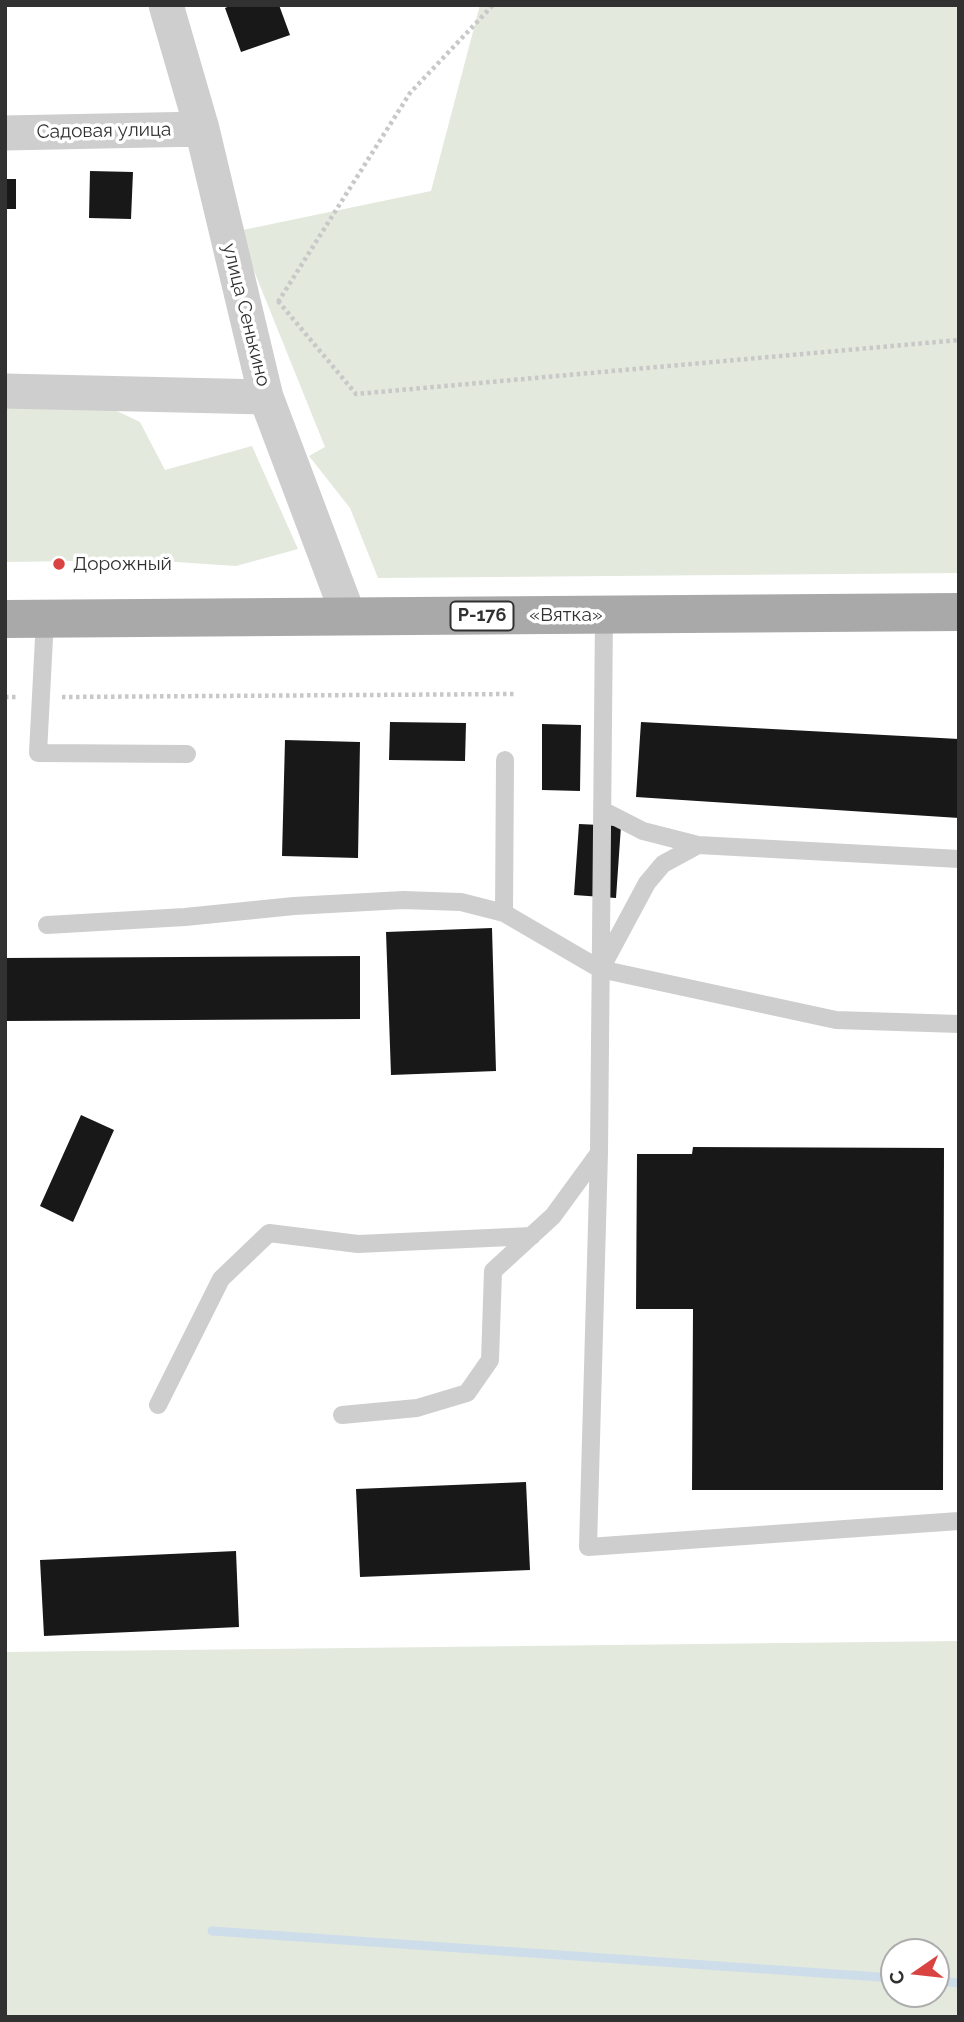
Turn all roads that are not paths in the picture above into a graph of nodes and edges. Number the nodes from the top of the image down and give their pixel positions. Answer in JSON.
{"nodes":[{"id":1,"x":166,"y":5,"type":"edge"},
{"id":2,"x":202,"y":128,"type":"junction"},
{"id":3,"x":5,"y":132,"type":"edge"},
{"id":4,"x":5,"y":391,"type":"edge"},
{"id":5,"x":266,"y":397,"type":"junction"},
{"id":6,"x":959,"y":612,"type":"edge"},
{"id":7,"x":604,"y":615,"type":"junction"},
{"id":8,"x":349,"y":617,"type":"junction"},
{"id":9,"x":5,"y":619,"type":"edge"},
{"id":10,"x":45,"y":619,"type":"junction"},
{"id":11,"x":187,"y":754,"type":"dead end"},
{"id":12,"x":505,"y":760,"type":"dead end"},
{"id":13,"x":602,"y":810,"type":"junction"},
{"id":14,"x":698,"y":845,"type":"junction"},
{"id":15,"x":959,"y":859,"type":"edge"},
{"id":16,"x":504,"y":914,"type":"junction"},
{"id":17,"x":47,"y":925,"type":"dead end"},
{"id":18,"x":600,"y":969,"type":"junction"},
{"id":19,"x":959,"y":1024,"type":"edge"},
{"id":20,"x":599,"y":1153,"type":"junction"},
{"id":21,"x":532,"y":1236,"type":"junction"},
{"id":22,"x":158,"y":1405,"type":"dead end"},
{"id":23,"x":342,"y":1415,"type":"dead end"},
{"id":24,"x":959,"y":1521,"type":"edge"}],
"edges":[{"from":1,"to":2,"type":"street","name":"улица Сенькино"},
{"from":2,"to":3,"type":"street","name":"Садовая улица"},
{"from":2,"to":5,"type":"street","name":"улица Сенькино"},
{"from":4,"to":5,"type":"street"},
{"from":5,"to":8,"type":"street","name":"улица Сенькино"},
{"from":6,"to":7,"type":"main road","name":"«Вятка»","number":"Р-176"},
{"from":7,"to":8,"type":"main road","name":"«Вятка»","number":"Р-176"},
{"from":7,"to":13,"type":"lane"},
{"from":8,"to":10,"type":"main road","name":"«Вятка»","number":"Р-176"},
{"from":9,"to":10,"type":"main road","name":"«Вятка»","number":"Р-176"},
{"from":10,"to":11,"type":"lane"},
{"from":12,"to":16,"type":"lane"},
{"from":13,"to":14,"type":"lane"},
{"from":13,"to":18,"type":"lane"},
{"from":14,"to":15,"type":"lane"},
{"from":14,"to":18,"type":"lane"},
{"from":16,"to":17,"type":"lane"},
{"from":16,"to":18,"type":"lane"},
{"from":18,"to":19,"type":"lane"},
{"from":18,"to":20,"type":"lane"},
{"from":20,"to":21,"type":"lane"},
{"from":20,"to":24,"type":"lane"},
{"from":21,"to":22,"type":"lane"},
{"from":21,"to":23,"type":"lane"}]}
